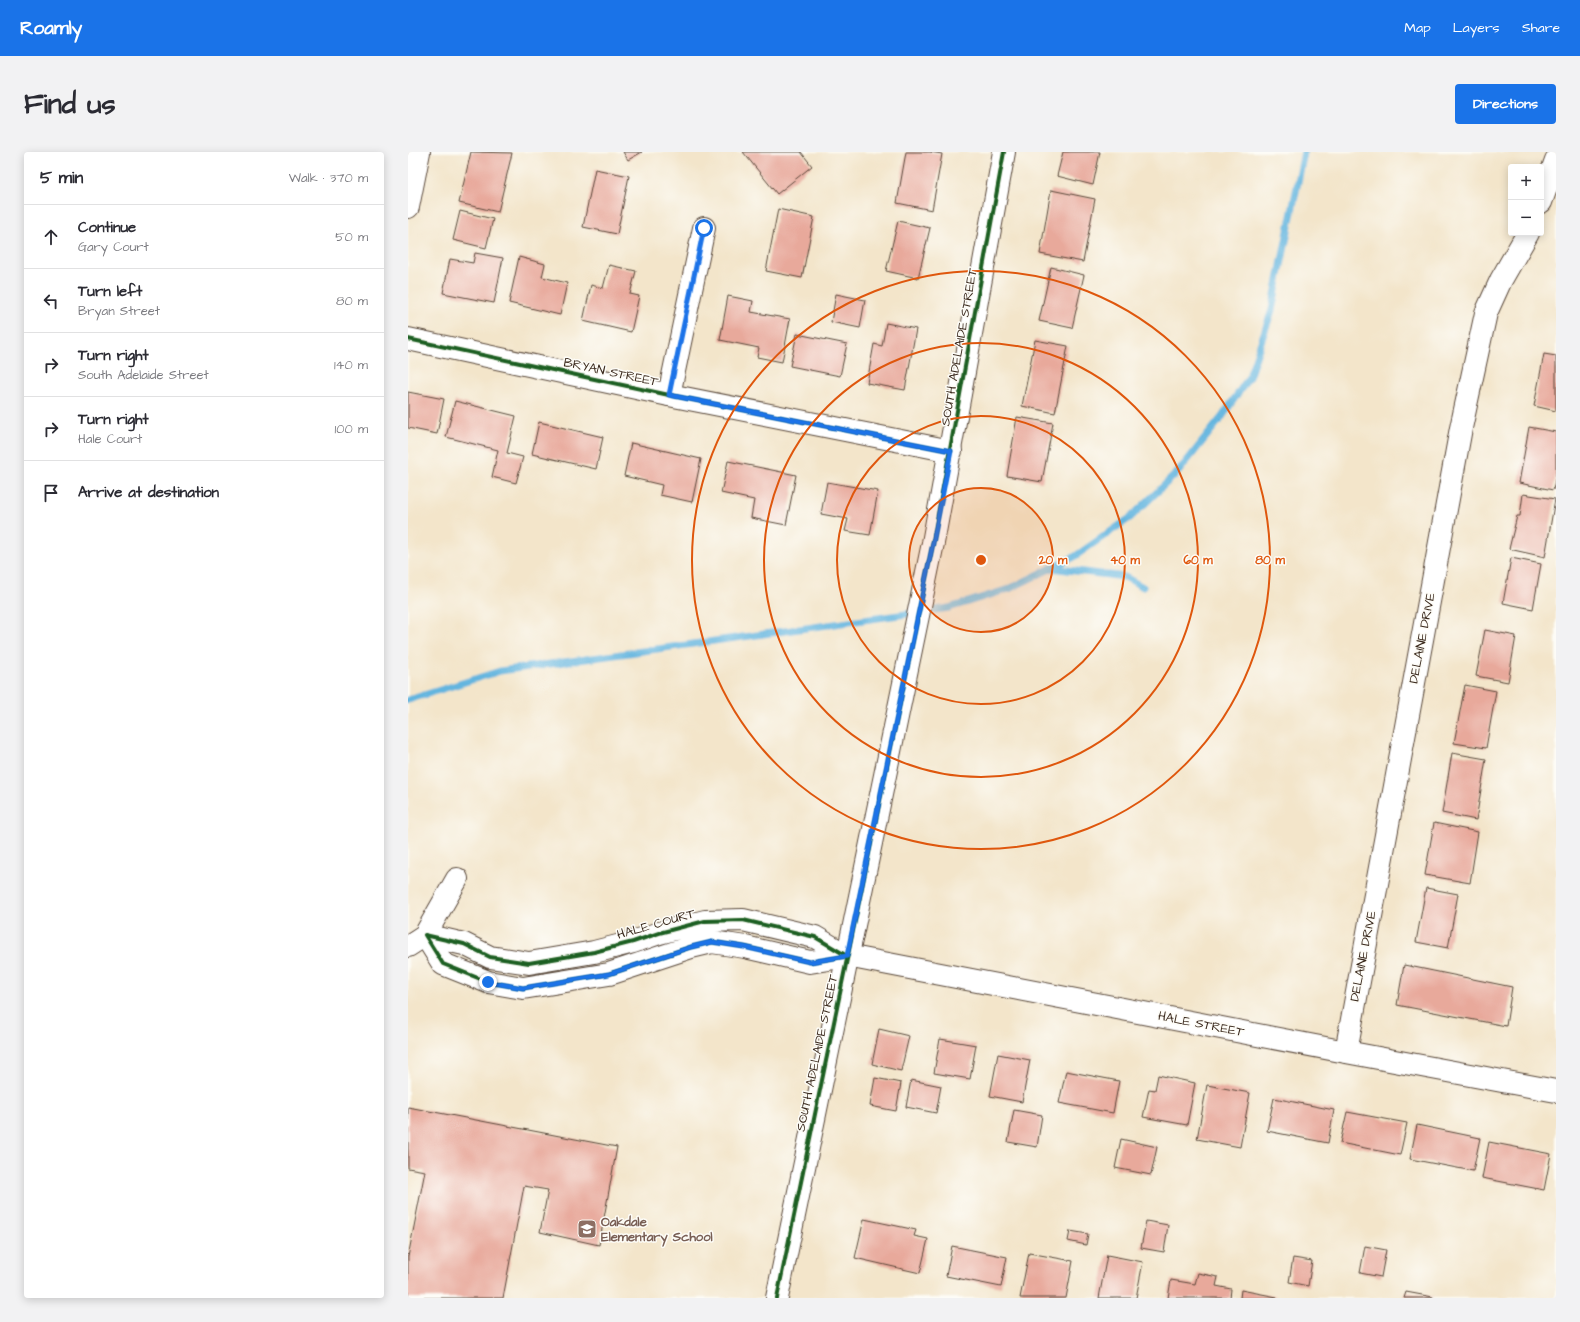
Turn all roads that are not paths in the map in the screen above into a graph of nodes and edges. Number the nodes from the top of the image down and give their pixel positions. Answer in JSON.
{"nodes":[{"id":1,"x":419,"y":152,"type":"edge"},
{"id":2,"x":1004,"y":152,"type":"edge"},
{"id":3,"x":1556,"y":160,"type":"edge"},
{"id":4,"x":1542,"y":200,"type":"edge"},
{"id":5,"x":408,"y":207,"type":"edge"},
{"id":6,"x":704,"y":228,"type":"dead end"},
{"id":7,"x":1526,"y":236,"type":"edge"},
{"id":8,"x":408,"y":339,"type":"edge"},
{"id":9,"x":669,"y":395,"type":"junction"},
{"id":10,"x":951,"y":451,"type":"junction"},
{"id":11,"x":457,"y":879,"type":"dead end"},
{"id":12,"x":647,"y":937,"type":"junction"},
{"id":13,"x":417,"y":940,"type":"edge"},
{"id":14,"x":847,"y":956,"type":"junction"},
{"id":15,"x":565,"y":957,"type":"junction"},
{"id":16,"x":652,"y":960,"type":"junction"},
{"id":17,"x":568,"y":981,"type":"junction"},
{"id":18,"x":1346,"y":1052,"type":"junction"},
{"id":19,"x":1556,"y":1091,"type":"edge"},
{"id":20,"x":777,"y":1298,"type":"edge"}],
"edges":[{"from":1,"to":5,"type":"street"},
{"from":2,"to":10,"type":"street","name":"SOUTH ADELAIDE STREET"},
{"from":3,"to":4,"type":"street"},
{"from":6,"to":9,"type":"street"},
{"from":7,"to":18,"type":"street","name":"DELAINE DRIVE"},
{"from":8,"to":9,"type":"street","name":"BRYAN STREET"},
{"from":9,"to":10,"type":"street","name":"BRYAN STREET"},
{"from":10,"to":14,"type":"street","name":"SOUTH ADELAIDE STREET"},
{"from":11,"to":13,"type":"street"},
{"from":12,"to":14,"type":"street","name":"HALE COURT"},
{"from":12,"to":15,"type":"street","name":"HALE COURT"},
{"from":12,"to":16,"type":"street","name":"HALE COURT"},
{"from":13,"to":15,"type":"street","name":"HALE COURT"},
{"from":13,"to":17,"type":"street"},
{"from":14,"to":16,"type":"street"},
{"from":14,"to":18,"type":"street","name":"HALE STREET"},
{"from":14,"to":20,"type":"street","name":"SOUTH ADELAIDE STREET"},
{"from":15,"to":17,"type":"street"},
{"from":16,"to":17,"type":"street"},
{"from":18,"to":19,"type":"street","name":"HALE STREET"}]}
